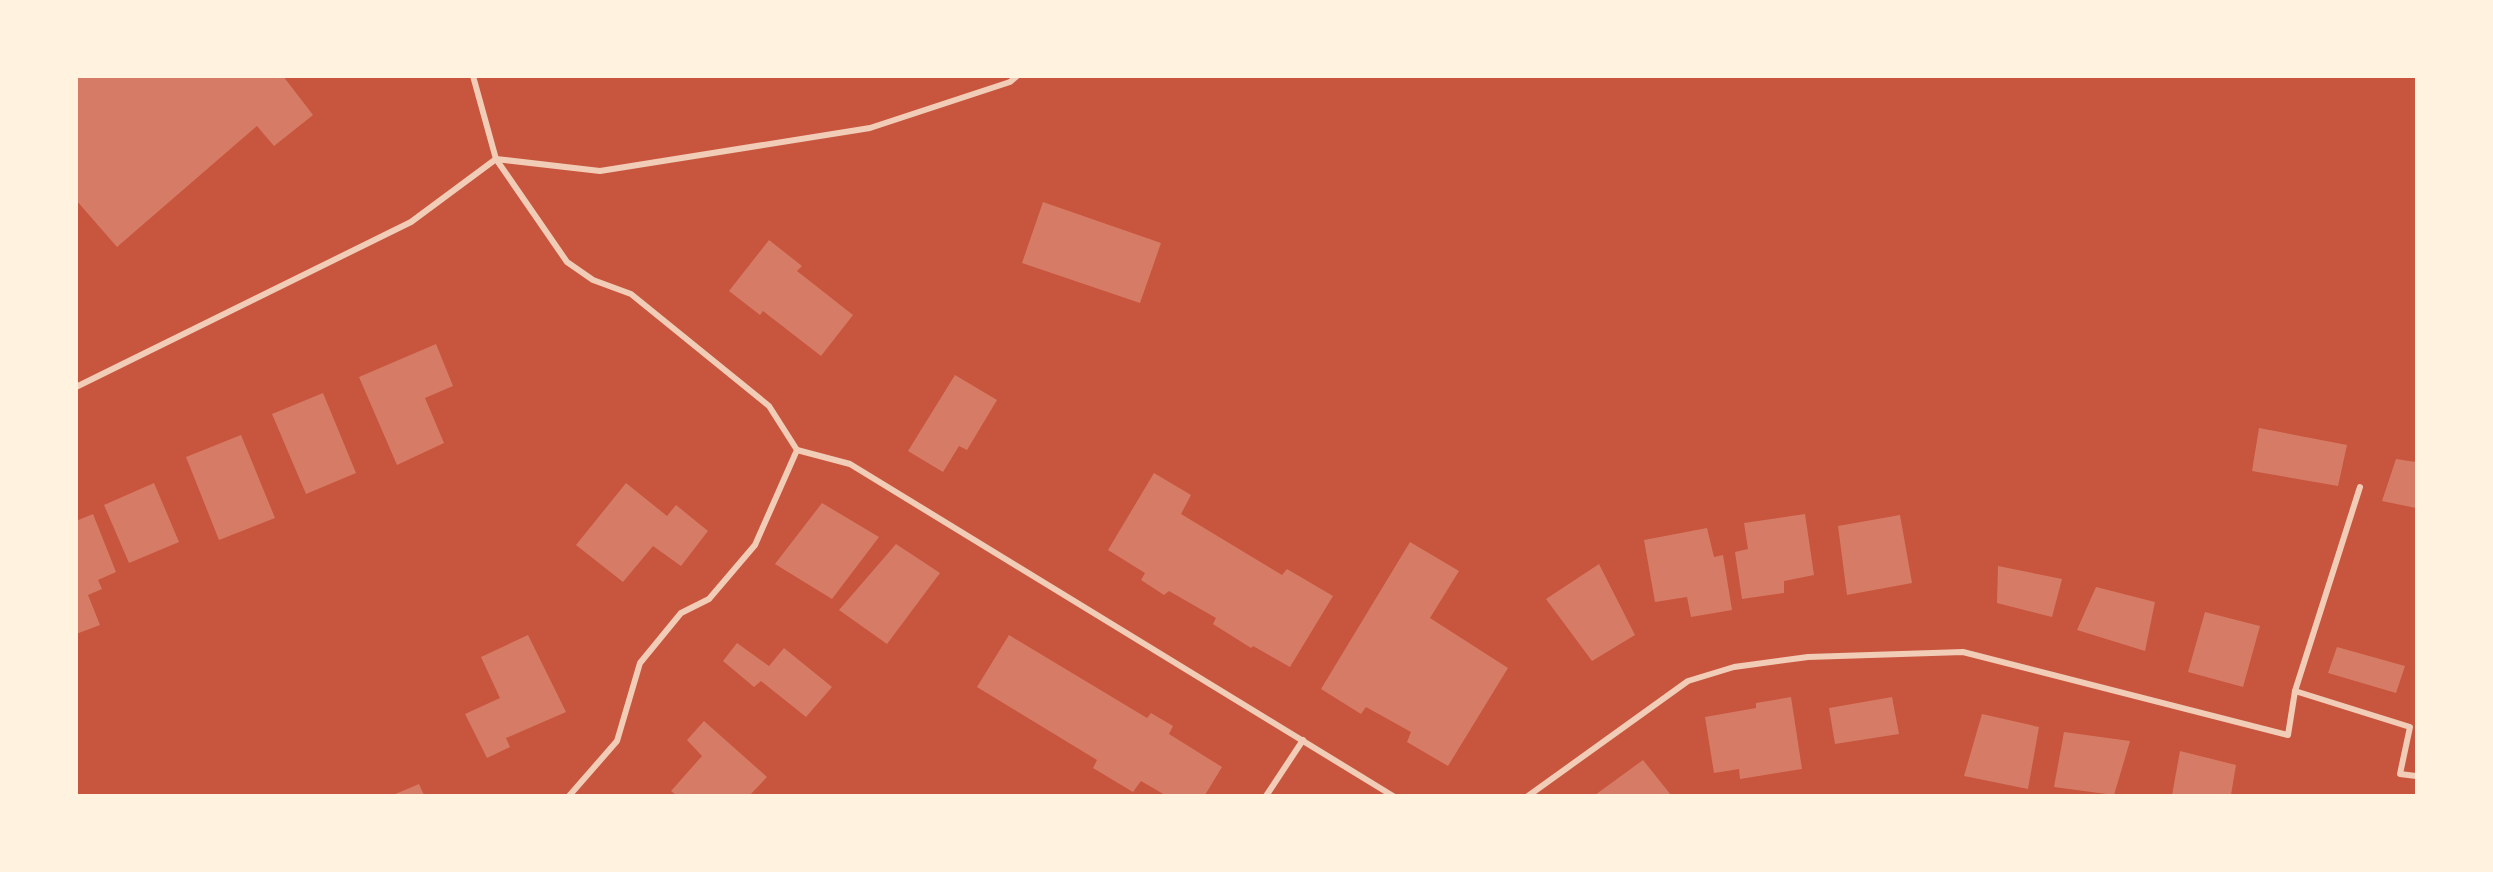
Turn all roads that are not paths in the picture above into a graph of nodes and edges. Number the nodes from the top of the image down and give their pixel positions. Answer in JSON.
{"nodes":[{"id":1,"x":473,"y":76,"type":"edge"},
{"id":2,"x":1017,"y":76,"type":"edge"},
{"id":3,"x":496,"y":159,"type":"junction"},
{"id":4,"x":76,"y":387,"type":"edge"},
{"id":5,"x":797,"y":450,"type":"junction"},
{"id":6,"x":2360,"y":487,"type":"dead end"},
{"id":7,"x":2295,"y":691,"type":"junction"},
{"id":8,"x":1303,"y":740,"type":"junction"},
{"id":9,"x":2416,"y":776,"type":"edge"},
{"id":10,"x":569,"y":795,"type":"edge"},
{"id":11,"x":1266,"y":795,"type":"edge"},
{"id":12,"x":1393,"y":795,"type":"edge"},
{"id":13,"x":1528,"y":795,"type":"edge"}],
"edges":[{"from":1,"to":3,"type":"street"},
{"from":2,"to":3,"type":"street"},
{"from":3,"to":4,"type":"street"},
{"from":3,"to":5,"type":"street"},
{"from":5,"to":8,"type":"street"},
{"from":5,"to":10,"type":"street"},
{"from":6,"to":7,"type":"street"},
{"from":7,"to":9,"type":"street"},
{"from":7,"to":13,"type":"street"},
{"from":8,"to":11,"type":"street"},
{"from":8,"to":12,"type":"street"}]}
